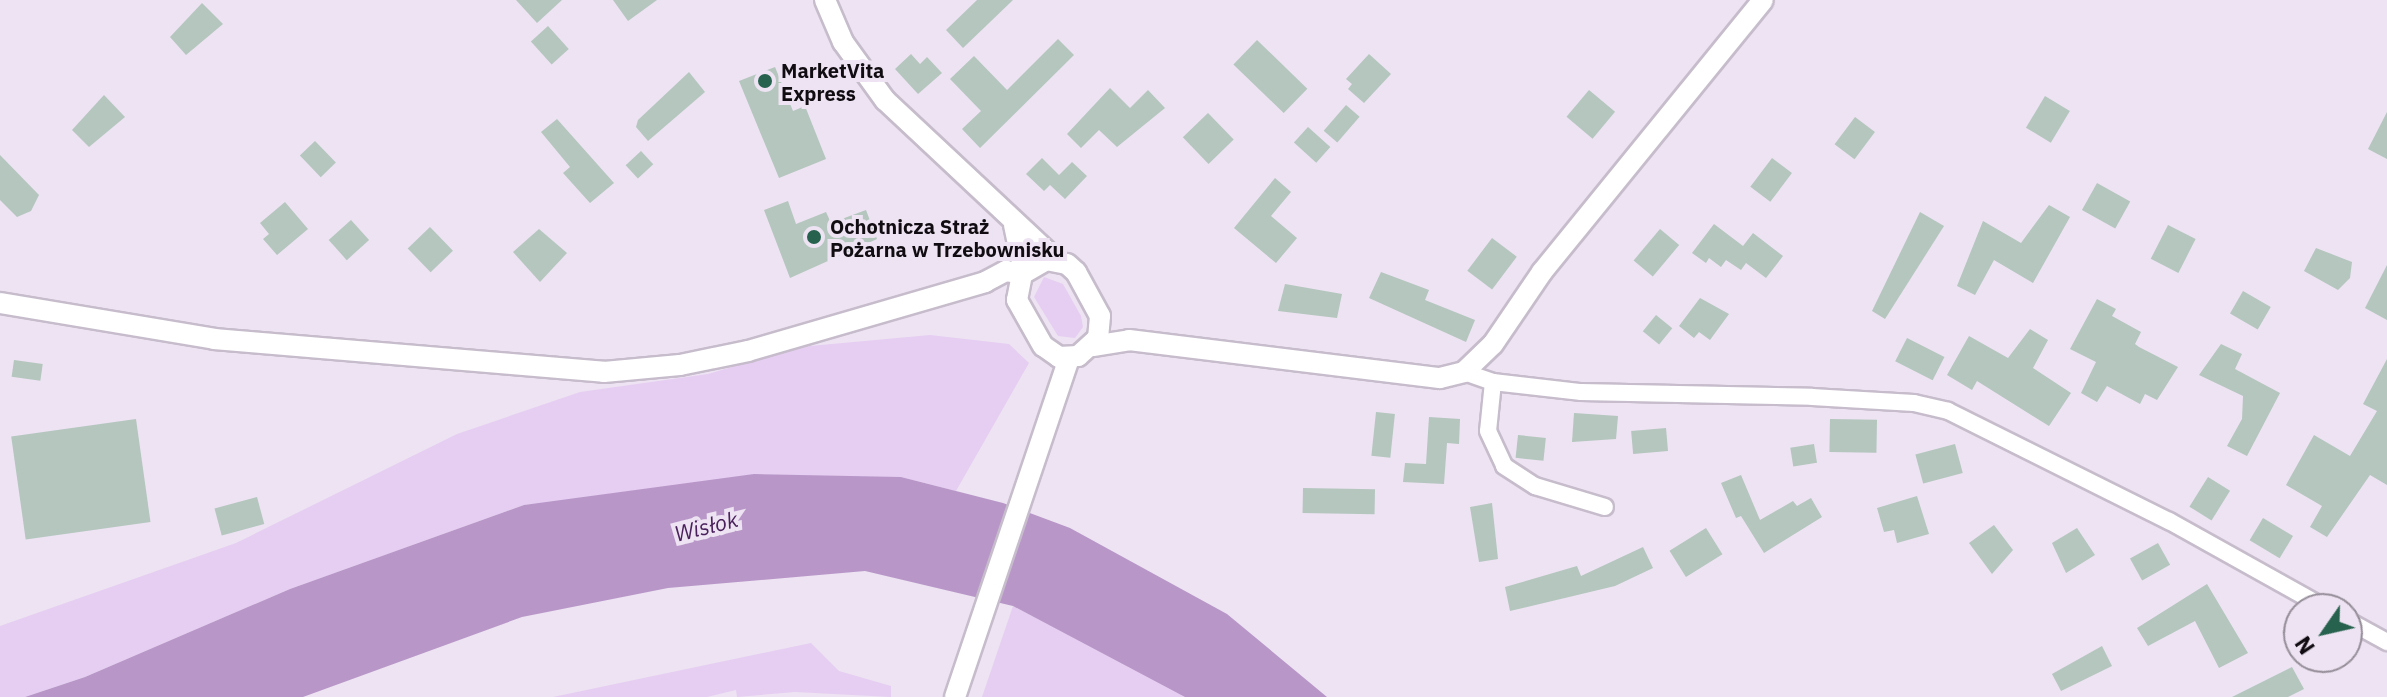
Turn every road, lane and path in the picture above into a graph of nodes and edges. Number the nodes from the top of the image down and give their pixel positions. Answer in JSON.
{"nodes":[{"id":1,"x":825,"y":0,"type":"edge"},
{"id":2,"x":1763,"y":0,"type":"edge"},
{"id":3,"x":1014,"y":225,"type":"junction"},
{"id":4,"x":1056,"y":260,"type":"junction"},
{"id":5,"x":1023,"y":273,"type":"junction"},
{"id":6,"x":985,"y":282,"type":"junction"},
{"id":7,"x":1017,"y":300,"type":"junction"},
{"id":8,"x":0,"y":303,"type":"edge"},
{"id":9,"x":1100,"y":316,"type":"junction"},
{"id":10,"x":1129,"y":340,"type":"junction"},
{"id":11,"x":1093,"y":346,"type":"junction"},
{"id":12,"x":1069,"y":358,"type":"junction"},
{"id":13,"x":1464,"y":372,"type":"junction"},
{"id":14,"x":1493,"y":382,"type":"junction"},
{"id":15,"x":1605,"y":507,"type":"dead end"},
{"id":16,"x":2298,"y":593,"type":"edge"},
{"id":17,"x":2363,"y":629,"type":"edge"},
{"id":18,"x":2387,"y":642,"type":"edge"},
{"id":19,"x":955,"y":697,"type":"edge"}],
"edges":[{"from":1,"to":3,"type":"street"},
{"from":2,"to":13,"type":"street"},
{"from":3,"to":4,"type":"street"},
{"from":3,"to":5,"type":"street"},
{"from":4,"to":5,"type":"street"},
{"from":4,"to":9,"type":"street"},
{"from":5,"to":6,"type":"street"},
{"from":5,"to":7,"type":"street"},
{"from":6,"to":7,"type":"street"},
{"from":6,"to":8,"type":"street"},
{"from":7,"to":12,"type":"street"},
{"from":9,"to":10,"type":"street"},
{"from":9,"to":11,"type":"street"},
{"from":10,"to":11,"type":"street"},
{"from":10,"to":13,"type":"street"},
{"from":11,"to":12,"type":"street"},
{"from":12,"to":19,"type":"street"},
{"from":13,"to":14,"type":"street"},
{"from":14,"to":15,"type":"street"},
{"from":14,"to":16,"type":"street"},
{"from":17,"to":18,"type":"street"}]}
